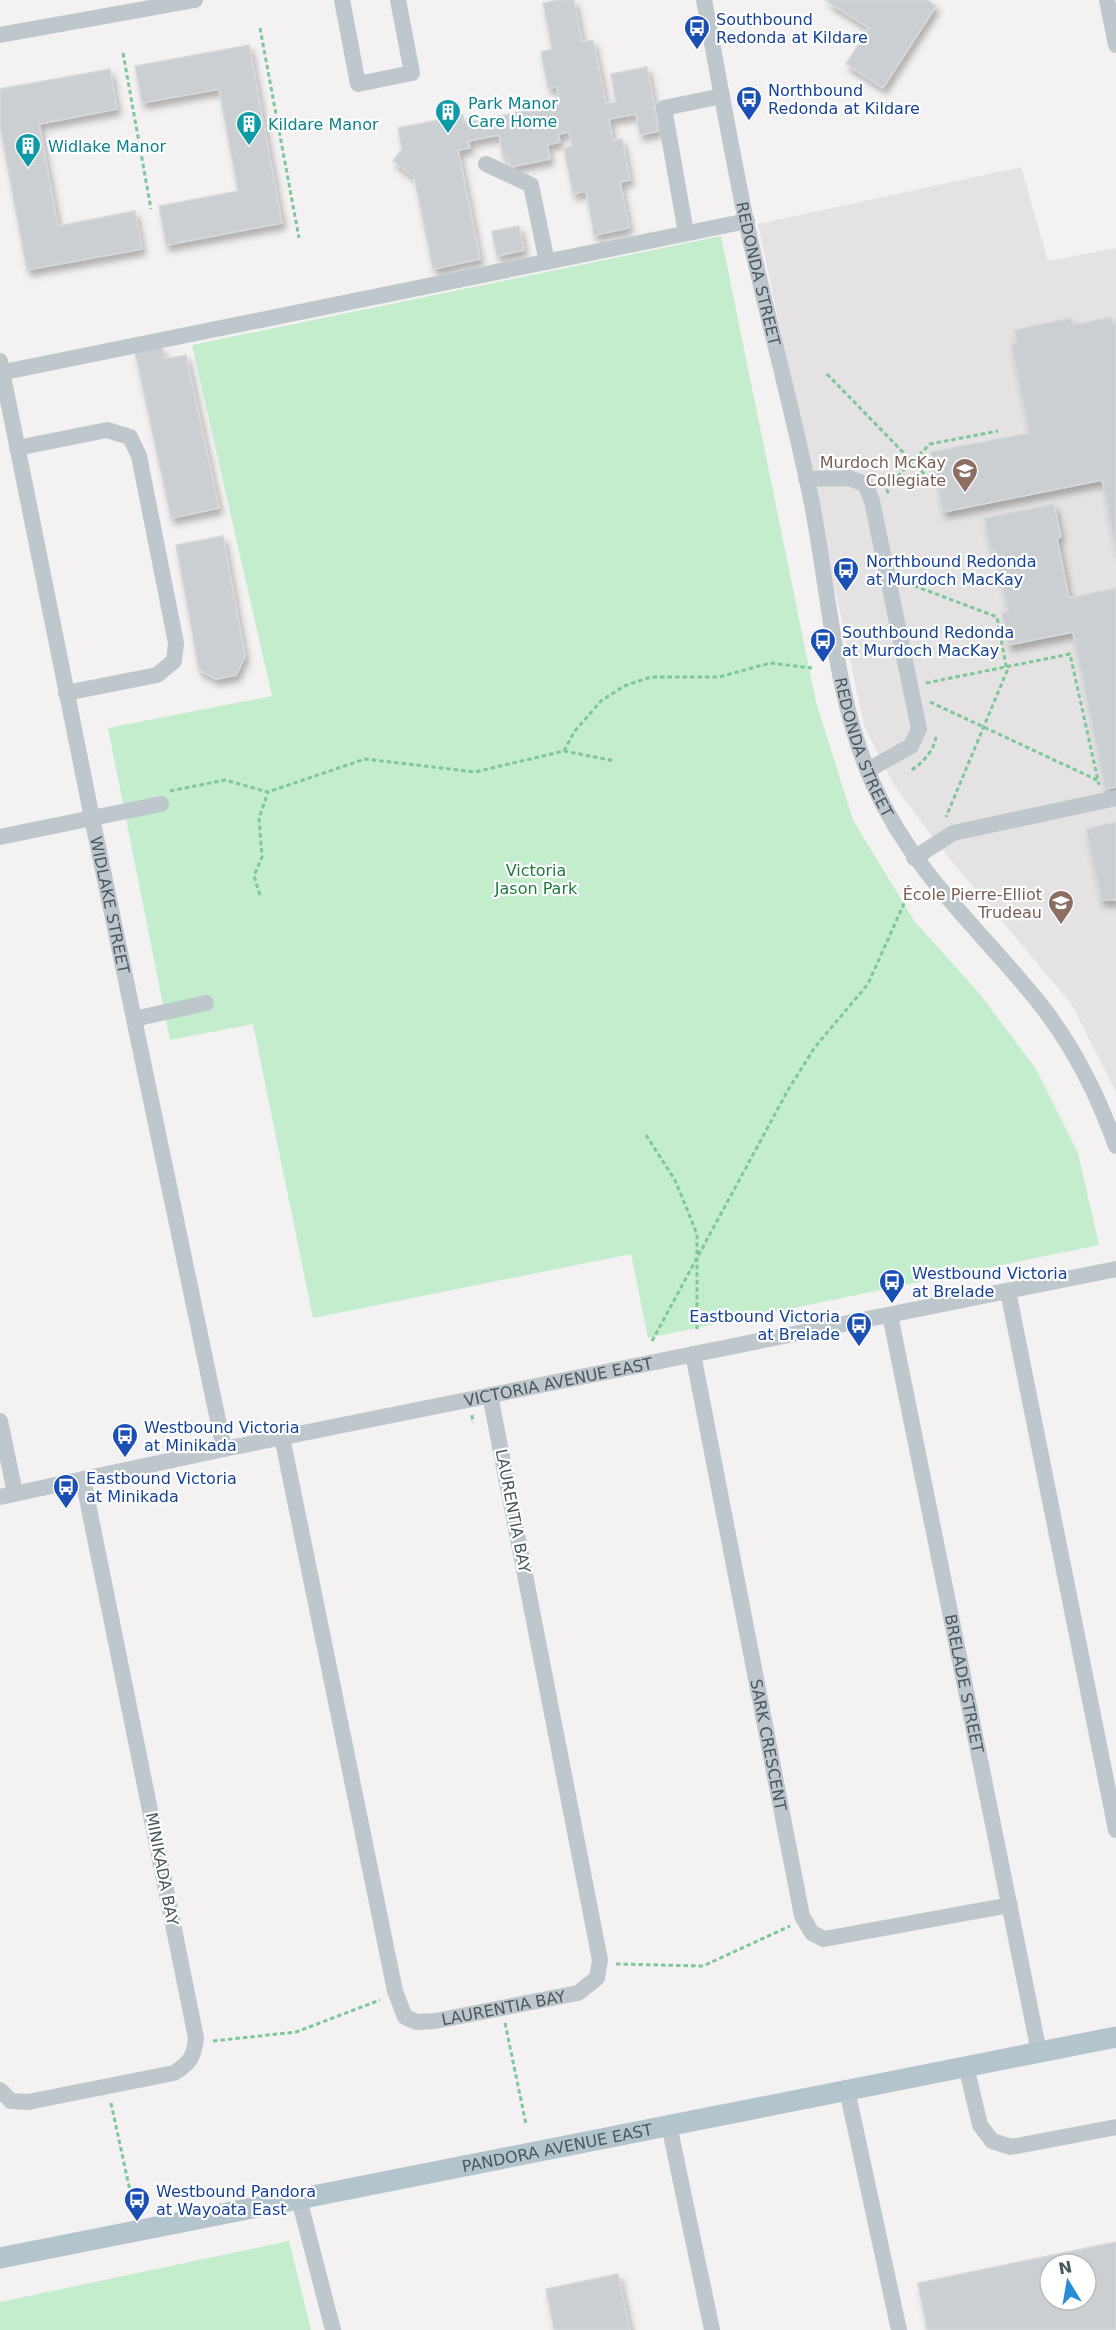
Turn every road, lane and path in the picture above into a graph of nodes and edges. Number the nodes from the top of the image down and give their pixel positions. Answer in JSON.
{"nodes":[{"id":1,"x":195,"y":0,"type":"edge"},
{"id":2,"x":342,"y":0,"type":"edge"},
{"id":3,"x":398,"y":0,"type":"edge"},
{"id":4,"x":704,"y":0,"type":"edge"},
{"id":5,"x":1107,"y":0,"type":"edge"},
{"id":6,"x":260,"y":28,"type":"dead end"},
{"id":7,"x":0,"y":35,"type":"edge"},
{"id":8,"x":1116,"y":45,"type":"edge"},
{"id":9,"x":123,"y":53,"type":"dead end"},
{"id":10,"x":722,"y":96,"type":"junction"},
{"id":11,"x":486,"y":164,"type":"dead end"},
{"id":12,"x":151,"y":209,"type":"dead end"},
{"id":13,"x":747,"y":221,"type":"junction"},
{"id":14,"x":686,"y":233,"type":"junction"},
{"id":15,"x":299,"y":238,"type":"dead end"},
{"id":16,"x":547,"y":262,"type":"junction"},
{"id":17,"x":1,"y":369,"type":"edge"},
{"id":18,"x":827,"y":374,"type":"dead end"},
{"id":19,"x":998,"y":431,"type":"dead end"},
{"id":20,"x":17,"y":448,"type":"junction"},
{"id":21,"x":912,"y":461,"type":"junction"},
{"id":22,"x":806,"y":479,"type":"junction"},
{"id":23,"x":929,"y":479,"type":"dead end"},
{"id":24,"x":887,"y":487,"type":"dead end"},
{"id":25,"x":907,"y":583,"type":"dead end"},
{"id":26,"x":1007,"y":666,"type":"junction"},
{"id":27,"x":812,"y":668,"type":"dead end"},
{"id":28,"x":909,"y":686,"type":"junction"},
{"id":29,"x":66,"y":693,"type":"junction"},
{"id":30,"x":930,"y":702,"type":"dead end"},
{"id":31,"x":984,"y":727,"type":"junction"},
{"id":32,"x":564,"y":751,"type":"junction"},
{"id":33,"x":615,"y":761,"type":"dead end"},
{"id":34,"x":868,"y":770,"type":"junction"},
{"id":35,"x":1097,"y":780,"type":"junction"},
{"id":36,"x":268,"y":792,"type":"junction"},
{"id":37,"x":164,"y":798,"type":"joint"},
{"id":38,"x":1110,"y":800,"type":"edge"},
{"id":39,"x":92,"y":818,"type":"junction"},
{"id":40,"x":942,"y":827,"type":"dead end"},
{"id":41,"x":0,"y":837,"type":"edge"},
{"id":42,"x":914,"y":858,"type":"junction"},
{"id":43,"x":260,"y":895,"type":"dead end"},
{"id":44,"x":906,"y":899,"type":"dead end"},
{"id":45,"x":206,"y":1003,"type":"dead end"},
{"id":46,"x":134,"y":1019,"type":"junction"},
{"id":47,"x":1113,"y":1126,"type":"edge"},
{"id":48,"x":646,"y":1135,"type":"dead end"},
{"id":49,"x":1116,"y":1146,"type":"edge"},
{"id":50,"x":697,"y":1256,"type":"junction"},
{"id":51,"x":1116,"y":1269,"type":"edge"},
{"id":52,"x":1008,"y":1291,"type":"junction"},
{"id":53,"x":890,"y":1315,"type":"junction"},
{"id":54,"x":698,"y":1331,"type":"dead end"},
{"id":55,"x":652,"y":1341,"type":"dead end"},
{"id":56,"x":693,"y":1354,"type":"junction"},
{"id":57,"x":490,"y":1395,"type":"junction"},
{"id":58,"x":0,"y":1421,"type":"edge"},
{"id":59,"x":282,"y":1437,"type":"junction"},
{"id":60,"x":224,"y":1449,"type":"junction"},
{"id":61,"x":83,"y":1479,"type":"junction"},
{"id":62,"x":7,"y":1495,"type":"edge"},
{"id":63,"x":1116,"y":1830,"type":"edge"},
{"id":64,"x":1010,"y":1905,"type":"junction"},
{"id":65,"x":802,"y":1916,"type":"junction"},
{"id":66,"x":600,"y":1960,"type":"junction"},
{"id":67,"x":396,"y":1996,"type":"junction"},
{"id":68,"x":502,"y":2008,"type":"junction"},
{"id":69,"x":1116,"y":2037,"type":"edge"},
{"id":70,"x":196,"y":2038,"type":"junction"},
{"id":71,"x":1039,"y":2052,"type":"junction"},
{"id":72,"x":966,"y":2066,"type":"junction"},
{"id":73,"x":108,"y":2086,"type":"junction"},
{"id":74,"x":0,"y":2090,"type":"edge"},
{"id":75,"x":847,"y":2090,"type":"junction"},
{"id":76,"x":526,"y":2124,"type":"dead end"},
{"id":77,"x":669,"y":2125,"type":"junction"},
{"id":78,"x":1116,"y":2127,"type":"edge"},
{"id":79,"x":299,"y":2199,"type":"junction"},
{"id":80,"x":135,"y":2214,"type":"dead end"},
{"id":81,"x":0,"y":2258,"type":"edge"},
{"id":82,"x":333,"y":2330,"type":"edge"},
{"id":83,"x":712,"y":2330,"type":"edge"},
{"id":84,"x":898,"y":2330,"type":"edge"}],
"edges":[{"from":1,"to":7,"type":"street"},
{"from":2,"to":3,"type":"street"},
{"from":4,"to":10,"type":"street","name":"REDONDA STREET"},
{"from":5,"to":8,"type":"street"},
{"from":6,"to":15,"type":"path"},
{"from":9,"to":12,"type":"path"},
{"from":10,"to":13,"type":"street","name":"REDONDA STREET"},
{"from":10,"to":14,"type":"street"},
{"from":11,"to":16,"type":"street"},
{"from":13,"to":14,"type":"street"},
{"from":13,"to":22,"type":"street","name":"REDONDA STREET"},
{"from":14,"to":16,"type":"street"},
{"from":16,"to":17,"type":"street"},
{"from":17,"to":20,"type":"street","name":"WIDLAKE STREET"},
{"from":18,"to":21,"type":"path"},
{"from":19,"to":21,"type":"path"},
{"from":20,"to":29,"type":"street","name":"WIDLAKE STREET"},
{"from":20,"to":29,"type":"street"},
{"from":21,"to":23,"type":"path"},
{"from":21,"to":24,"type":"path"},
{"from":22,"to":28,"type":"street"},
{"from":22,"to":34,"type":"street","name":"REDONDA STREET"},
{"from":25,"to":26,"type":"path"},
{"from":26,"to":28,"type":"path"},
{"from":26,"to":31,"type":"path"},
{"from":26,"to":35,"type":"path"},
{"from":27,"to":32,"type":"path"},
{"from":28,"to":34,"type":"street"},
{"from":29,"to":39,"type":"street","name":"WIDLAKE STREET"},
{"from":30,"to":31,"type":"path"},
{"from":31,"to":35,"type":"path"},
{"from":31,"to":40,"type":"path"},
{"from":32,"to":33,"type":"path"},
{"from":32,"to":36,"type":"path"},
{"from":34,"to":42,"type":"street","name":"REDONDA STREET"},
{"from":35,"to":38,"type":"path"},
{"from":36,"to":37,"type":"path"},
{"from":36,"to":43,"type":"path"},
{"from":37,"to":39,"type":"street"},
{"from":38,"to":42,"type":"street"},
{"from":39,"to":41,"type":"street"},
{"from":39,"to":46,"type":"street","name":"WIDLAKE STREET"},
{"from":42,"to":47,"type":"street","name":"REDONDA STREET"},
{"from":44,"to":50,"type":"path"},
{"from":45,"to":46,"type":"street"},
{"from":46,"to":60,"type":"street","name":"WIDLAKE STREET"},
{"from":47,"to":49,"type":"street","name":"REDONDA STREET"},
{"from":48,"to":50,"type":"path"},
{"from":50,"to":54,"type":"path"},
{"from":50,"to":55,"type":"path"},
{"from":51,"to":52,"type":"street","name":"VICTORIA AVENUE EAST"},
{"from":52,"to":53,"type":"street","name":"VICTORIA AVENUE EAST"},
{"from":52,"to":63,"type":"street"},
{"from":53,"to":56,"type":"street","name":"VICTORIA AVENUE EAST"},
{"from":53,"to":64,"type":"street","name":"BRELADE STREET"},
{"from":56,"to":57,"type":"street","name":"VICTORIA AVENUE EAST"},
{"from":56,"to":65,"type":"street","name":"SARK CRESCENT"},
{"from":57,"to":59,"type":"street","name":"VICTORIA AVENUE EAST"},
{"from":57,"to":66,"type":"street","name":"LAURENTIA BAY"},
{"from":58,"to":62,"type":"street"},
{"from":59,"to":60,"type":"street","name":"VICTORIA AVENUE EAST"},
{"from":59,"to":67,"type":"street","name":"LAURENTIA BAY"},
{"from":60,"to":61,"type":"street","name":"VICTORIA AVENUE EAST"},
{"from":61,"to":62,"type":"street","name":"VICTORIA AVENUE EAST"},
{"from":61,"to":70,"type":"street","name":"MINIKADA BAY"},
{"from":64,"to":65,"type":"street","name":"SARK CRESCENT"},
{"from":64,"to":71,"type":"street","name":"BRELADE STREET"},
{"from":65,"to":66,"type":"path"},
{"from":66,"to":68,"type":"street","name":"LAURENTIA BAY"},
{"from":67,"to":68,"type":"street","name":"LAURENTIA BAY"},
{"from":67,"to":70,"type":"path"},
{"from":68,"to":76,"type":"path"},
{"from":69,"to":71,"type":"main road","name":"PANDORA AVENUE EAST"},
{"from":70,"to":73,"type":"street"},
{"from":71,"to":72,"type":"main road","name":"PANDORA AVENUE EAST"},
{"from":72,"to":75,"type":"main road","name":"PANDORA AVENUE EAST"},
{"from":72,"to":78,"type":"street"},
{"from":73,"to":74,"type":"street"},
{"from":73,"to":80,"type":"path"},
{"from":75,"to":77,"type":"main road","name":"PANDORA AVENUE EAST"},
{"from":75,"to":84,"type":"street"},
{"from":77,"to":79,"type":"main road","name":"PANDORA AVENUE EAST"},
{"from":77,"to":83,"type":"street"},
{"from":79,"to":81,"type":"main road","name":"PANDORA AVENUE EAST"},
{"from":79,"to":82,"type":"street"}]}
